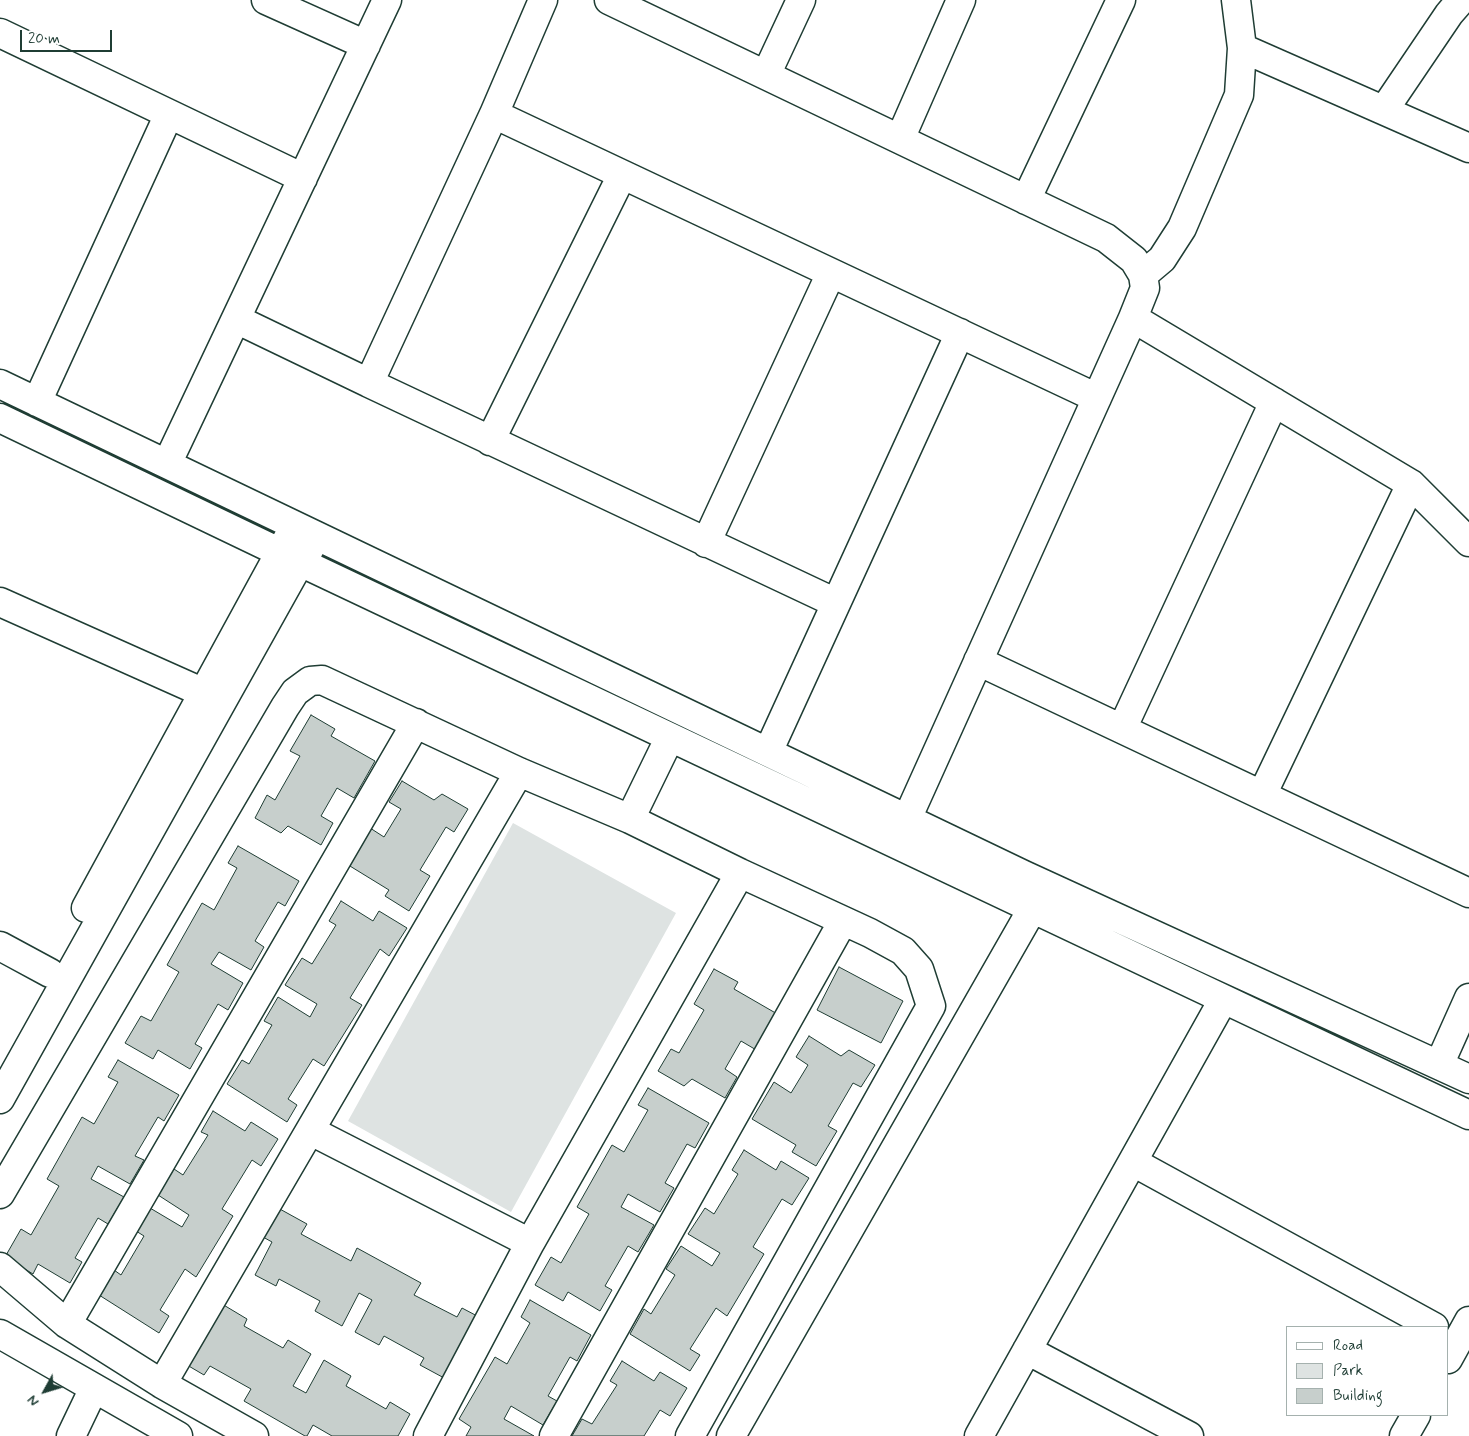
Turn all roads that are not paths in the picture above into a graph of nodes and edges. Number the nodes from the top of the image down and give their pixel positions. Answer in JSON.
{"nodes":[{"id":1,"x":266,"y":0,"type":"edge"},
{"id":2,"x":387,"y":0,"type":"edge"},
{"id":3,"x":544,"y":0,"type":"edge"},
{"id":4,"x":609,"y":0,"type":"edge"},
{"id":5,"x":801,"y":0,"type":"edge"},
{"id":6,"x":962,"y":0,"type":"edge"},
{"id":7,"x":1121,"y":0,"type":"edge"},
{"id":8,"x":1236,"y":0,"type":"edge"},
{"id":9,"x":1461,"y":0,"type":"edge"},
{"id":10,"x":0,"y":33,"type":"edge"},
{"id":11,"x":366,"y":44,"type":"junction"},
{"id":12,"x":1242,"y":48,"type":"junction"},
{"id":13,"x":766,"y":75,"type":"junction"},
{"id":14,"x":1384,"y":110,"type":"junction"},
{"id":15,"x":169,"y":114,"type":"junction"},
{"id":16,"x":494,"y":114,"type":"junction"},
{"id":17,"x":900,"y":139,"type":"junction"},
{"id":18,"x":1469,"y":148,"type":"edge"},
{"id":19,"x":622,"y":175,"type":"junction"},
{"id":20,"x":303,"y":178,"type":"junction"},
{"id":21,"x":1026,"y":200,"type":"junction"},
{"id":22,"x":831,"y":273,"type":"junction"},
{"id":23,"x":1144,"y":275,"type":"junction"},
{"id":24,"x":1133,"y":318,"type":"junction"},
{"id":25,"x":236,"y":319,"type":"junction"},
{"id":26,"x":960,"y":334,"type":"junction"},
{"id":27,"x":369,"y":383,"type":"junction"},
{"id":28,"x":0,"y":384,"type":"edge"},
{"id":29,"x":1097,"y":398,"type":"junction"},
{"id":30,"x":37,"y":402,"type":"junction"},
{"id":31,"x":1274,"y":402,"type":"junction"},
{"id":32,"x":0,"y":418,"type":"edge"},
{"id":33,"x":490,"y":441,"type":"junction"},
{"id":34,"x":167,"y":464,"type":"junction"},
{"id":35,"x":1410,"y":484,"type":"junction"},
{"id":36,"x":306,"y":531,"type":"junction"},
{"id":37,"x":1469,"y":542,"type":"edge"},
{"id":38,"x":706,"y":543,"type":"junction"},
{"id":39,"x":291,"y":558,"type":"junction"},
{"id":40,"x":0,"y":602,"type":"edge"},
{"id":41,"x":836,"y":603,"type":"junction"},
{"id":42,"x":978,"y":661,"type":"junction"},
{"id":43,"x":204,"y":693,"type":"junction"},
{"id":44,"x":416,"y":723,"type":"junction"},
{"id":45,"x":1122,"y":729,"type":"junction"},
{"id":46,"x":670,"y":737,"type":"junction"},
{"id":47,"x":768,"y":752,"type":"junction"},
{"id":48,"x":519,"y":772,"type":"junction"},
{"id":49,"x":1262,"y":795,"type":"junction"},
{"id":50,"x":630,"y":819,"type":"junction"},
{"id":51,"x":907,"y":819,"type":"junction"},
{"id":52,"x":740,"y":873,"type":"junction"},
{"id":53,"x":1046,"y":885,"type":"junction"},
{"id":54,"x":1469,"y":893,"type":"edge"},
{"id":55,"x":1033,"y":909,"type":"junction"},
{"id":56,"x":843,"y":921,"type":"junction"},
{"id":57,"x":0,"y":946,"type":"edge"},
{"id":58,"x":50,"y":973,"type":"junction"},
{"id":59,"x":1469,"y":998,"type":"edge"},
{"id":60,"x":1224,"y":1000,"type":"junction"},
{"id":61,"x":0,"y":1062,"type":"edge"},
{"id":62,"x":1439,"y":1065,"type":"junction"},
{"id":63,"x":1469,"y":1079,"type":"edge"},
{"id":64,"x":0,"y":1099,"type":"edge"},
{"id":65,"x":1469,"y":1115,"type":"edge"},
{"id":66,"x":311,"y":1130,"type":"junction"},
{"id":67,"x":1133,"y":1162,"type":"junction"},
{"id":68,"x":0,"y":1194,"type":"edge"},
{"id":69,"x":530,"y":1243,"type":"junction"},
{"id":70,"x":0,"y":1267,"type":"edge"},
{"id":71,"x":67,"y":1324,"type":"junction"},
{"id":72,"x":1432,"y":1326,"type":"edge"},
{"id":73,"x":0,"y":1334,"type":"edge"},
{"id":74,"x":1027,"y":1350,"type":"junction"},
{"id":75,"x":162,"y":1384,"type":"junction"},
{"id":76,"x":94,"y":1388,"type":"junction"},
{"id":77,"x":1415,"y":1416,"type":"edge"},
{"id":78,"x":71,"y":1436,"type":"edge"},
{"id":79,"x":178,"y":1436,"type":"edge"},
{"id":80,"x":254,"y":1436,"type":"edge"},
{"id":81,"x":428,"y":1436,"type":"edge"},
{"id":82,"x":554,"y":1436,"type":"edge"},
{"id":83,"x":690,"y":1436,"type":"edge"},
{"id":84,"x":731,"y":1436,"type":"edge"},
{"id":85,"x":979,"y":1436,"type":"edge"},
{"id":86,"x":1189,"y":1436,"type":"edge"},
{"id":87,"x":1404,"y":1436,"type":"edge"}],
"edges":[{"from":1,"to":11,"type":"street"},
{"from":2,"to":11,"type":"street"},
{"from":3,"to":16,"type":"street"},
{"from":4,"to":13,"type":"street"},
{"from":5,"to":13,"type":"street"},
{"from":6,"to":17,"type":"street"},
{"from":7,"to":21,"type":"street"},
{"from":8,"to":12,"type":"street"},
{"from":9,"to":14,"type":"street"},
{"from":10,"to":15,"type":"street"},
{"from":11,"to":20,"type":"street"},
{"from":12,"to":14,"type":"street"},
{"from":12,"to":23,"type":"street"},
{"from":13,"to":17,"type":"street"},
{"from":14,"to":18,"type":"street"},
{"from":15,"to":20,"type":"street"},
{"from":15,"to":30,"type":"street"},
{"from":16,"to":19,"type":"street"},
{"from":16,"to":27,"type":"street"},
{"from":17,"to":21,"type":"street"},
{"from":19,"to":22,"type":"street"},
{"from":19,"to":33,"type":"street"},
{"from":20,"to":25,"type":"street"},
{"from":21,"to":23,"type":"street"},
{"from":22,"to":26,"type":"street"},
{"from":22,"to":38,"type":"street"},
{"from":23,"to":24,"type":"street"},
{"from":24,"to":29,"type":"street"},
{"from":24,"to":31,"type":"street"},
{"from":25,"to":27,"type":"street"},
{"from":25,"to":34,"type":"street"},
{"from":26,"to":29,"type":"street"},
{"from":26,"to":41,"type":"street"},
{"from":27,"to":33,"type":"street"},
{"from":28,"to":30,"type":"street"},
{"from":29,"to":42,"type":"street"},
{"from":30,"to":34,"type":"street"},
{"from":31,"to":35,"type":"street"},
{"from":31,"to":45,"type":"street"},
{"from":32,"to":39,"type":"street"},
{"from":33,"to":38,"type":"street"},
{"from":34,"to":36,"type":"street"},
{"from":35,"to":37,"type":"street"},
{"from":35,"to":49,"type":"street"},
{"from":36,"to":39,"type":"street"},
{"from":36,"to":47,"type":"street"},
{"from":38,"to":41,"type":"street"},
{"from":39,"to":43,"type":"street"},
{"from":39,"to":46,"type":"street"},
{"from":39,"to":64,"type":"street"},
{"from":40,"to":43,"type":"street"},
{"from":41,"to":47,"type":"street"},
{"from":42,"to":45,"type":"street"},
{"from":42,"to":51,"type":"street"},
{"from":43,"to":58,"type":"street"},
{"from":44,"to":48,"type":"street"},
{"from":44,"to":68,"type":"street"},
{"from":44,"to":71,"type":"street"},
{"from":45,"to":49,"type":"street"},
{"from":46,"to":50,"type":"street"},
{"from":46,"to":55,"type":"street"},
{"from":47,"to":51,"type":"street"},
{"from":48,"to":50,"type":"street"},
{"from":48,"to":66,"type":"street"},
{"from":49,"to":54,"type":"street"},
{"from":50,"to":52,"type":"street"},
{"from":51,"to":53,"type":"street"},
{"from":52,"to":56,"type":"street"},
{"from":52,"to":69,"type":"street"},
{"from":53,"to":55,"type":"street"},
{"from":53,"to":62,"type":"street"},
{"from":55,"to":60,"type":"street"},
{"from":55,"to":84,"type":"street"},
{"from":56,"to":82,"type":"street"},
{"from":56,"to":83,"type":"street"},
{"from":57,"to":58,"type":"street"},
{"from":58,"to":61,"type":"street"},
{"from":59,"to":62,"type":"street"},
{"from":60,"to":65,"type":"street"},
{"from":60,"to":67,"type":"street"},
{"from":62,"to":63,"type":"street"},
{"from":66,"to":69,"type":"street"},
{"from":66,"to":75,"type":"street"},
{"from":67,"to":72,"type":"street"},
{"from":67,"to":74,"type":"street"},
{"from":69,"to":81,"type":"street"},
{"from":70,"to":71,"type":"street"},
{"from":71,"to":75,"type":"street"},
{"from":73,"to":76,"type":"street"},
{"from":74,"to":85,"type":"street"},
{"from":74,"to":86,"type":"street"},
{"from":75,"to":80,"type":"street"},
{"from":76,"to":78,"type":"street"},
{"from":76,"to":79,"type":"street"},
{"from":77,"to":87,"type":"street"}]}
